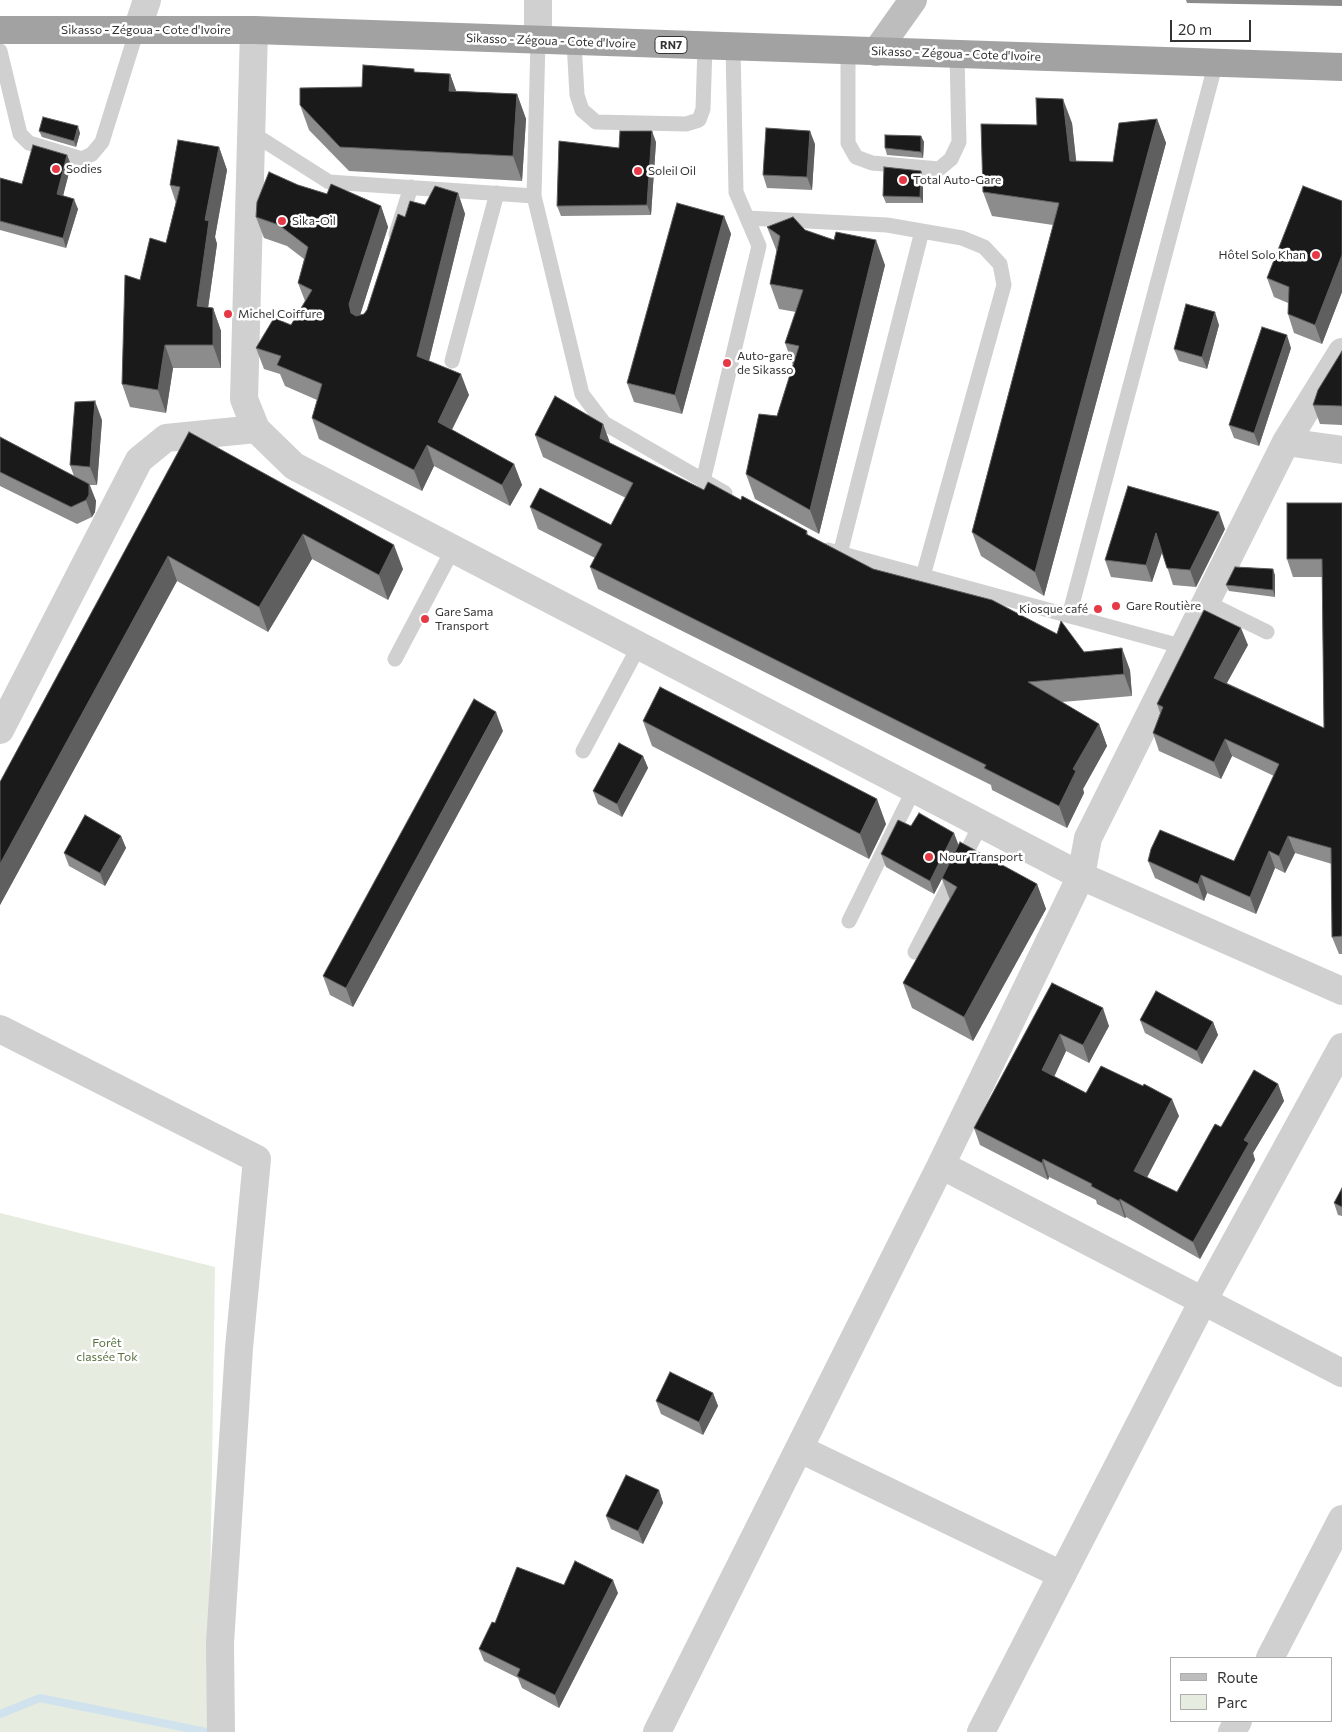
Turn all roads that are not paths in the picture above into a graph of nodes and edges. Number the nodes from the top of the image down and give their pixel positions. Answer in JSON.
{"nodes":[{"id":1,"x":148,"y":0,"type":"edge"},
{"id":2,"x":538,"y":0,"type":"edge"},
{"id":3,"x":913,"y":0,"type":"edge"},
{"id":4,"x":0,"y":30,"type":"edge"},
{"id":5,"x":137,"y":30,"type":"junction"},
{"id":6,"x":254,"y":30,"type":"junction"},
{"id":7,"x":538,"y":41,"type":"junction"},
{"id":8,"x":574,"y":42,"type":"junction"},
{"id":9,"x":705,"y":46,"type":"junction"},
{"id":10,"x":733,"y":47,"type":"junction"},
{"id":11,"x":0,"y":50,"type":"edge"},
{"id":12,"x":848,"y":51,"type":"junction"},
{"id":13,"x":876,"y":52,"type":"junction"},
{"id":14,"x":957,"y":55,"type":"junction"},
{"id":15,"x":1216,"y":62,"type":"junction"},
{"id":16,"x":1342,"y":66,"type":"edge"},
{"id":17,"x":252,"y":133,"type":"junction"},
{"id":18,"x":411,"y":187,"type":"junction"},
{"id":19,"x":497,"y":193,"type":"junction"},
{"id":20,"x":534,"y":196,"type":"junction"},
{"id":21,"x":747,"y":218,"type":"junction"},
{"id":22,"x":922,"y":231,"type":"junction"},
{"id":23,"x":393,"y":244,"type":"edge"},
{"id":24,"x":1342,"y":352,"type":"edge"},
{"id":25,"x":452,"y":361,"type":"dead end"},
{"id":26,"x":256,"y":429,"type":"junction"},
{"id":27,"x":1286,"y":442,"type":"junction"},
{"id":28,"x":1342,"y":450,"type":"edge"},
{"id":29,"x":703,"y":482,"type":"junction"},
{"id":30,"x":737,"y":500,"type":"edge"},
{"id":31,"x":813,"y":542,"type":"edge"},
{"id":32,"x":453,"y":549,"type":"junction"},
{"id":33,"x":840,"y":554,"type":"junction"},
{"id":34,"x":923,"y":576,"type":"junction"},
{"id":35,"x":1206,"y":602,"type":"junction"},
{"id":36,"x":1069,"y":616,"type":"junction"},
{"id":37,"x":1267,"y":632,"type":"dead end"},
{"id":38,"x":639,"y":646,"type":"junction"},
{"id":39,"x":1184,"y":647,"type":"junction"},
{"id":40,"x":395,"y":659,"type":"dead end"},
{"id":41,"x":0,"y":730,"type":"edge"},
{"id":42,"x":583,"y":751,"type":"dead end"},
{"id":43,"x":914,"y":789,"type":"junction"},
{"id":44,"x":981,"y":824,"type":"junction"},
{"id":45,"x":1081,"y":876,"type":"junction"},
{"id":46,"x":849,"y":921,"type":"dead end"},
{"id":47,"x":915,"y":952,"type":"dead end"},
{"id":48,"x":1342,"y":991,"type":"edge"},
{"id":49,"x":0,"y":1029,"type":"edge"},
{"id":50,"x":1342,"y":1047,"type":"edge"},
{"id":51,"x":941,"y":1165,"type":"junction"},
{"id":52,"x":1203,"y":1301,"type":"junction"},
{"id":53,"x":1342,"y":1373,"type":"edge"},
{"id":54,"x":800,"y":1449,"type":"junction"},
{"id":55,"x":1342,"y":1519,"type":"edge"},
{"id":56,"x":1062,"y":1575,"type":"junction"},
{"id":57,"x":1271,"y":1657,"type":"edge"},
{"id":58,"x":221,"y":1732,"type":"edge"},
{"id":59,"x":657,"y":1732,"type":"edge"},
{"id":60,"x":981,"y":1732,"type":"edge"}],
"edges":[{"from":1,"to":5,"type":"street"},
{"from":2,"to":7,"type":"street"},
{"from":3,"to":13,"type":"main road"},
{"from":4,"to":5,"type":"highway","name":"Sikasso - Zégoua - Cote d'Ivoire","number":"RN7"},
{"from":5,"to":6,"type":"highway","name":"Sikasso - Zégoua - Cote d'Ivoire","number":"RN7"},
{"from":5,"to":11,"type":"lane"},
{"from":6,"to":7,"type":"highway","name":"Sikasso - Zégoua - Cote d'Ivoire","number":"RN7"},
{"from":6,"to":17,"type":"street"},
{"from":7,"to":8,"type":"highway","name":"Sikasso - Zégoua - Cote d'Ivoire","number":"RN7"},
{"from":7,"to":20,"type":"lane"},
{"from":8,"to":9,"type":"highway","name":"Sikasso - Zégoua - Cote d'Ivoire","number":"RN7"},
{"from":8,"to":9,"type":"lane"},
{"from":9,"to":10,"type":"highway","name":"Sikasso - Zégoua - Cote d'Ivoire","number":"RN7"},
{"from":10,"to":12,"type":"highway","name":"Sikasso - Zégoua - Cote d'Ivoire","number":"RN7"},
{"from":10,"to":21,"type":"lane"},
{"from":12,"to":13,"type":"highway","name":"Sikasso - Zégoua - Cote d'Ivoire","number":"RN7"},
{"from":12,"to":14,"type":"lane"},
{"from":13,"to":14,"type":"highway","name":"Sikasso - Zégoua - Cote d'Ivoire","number":"RN7"},
{"from":14,"to":15,"type":"highway","name":"Sikasso - Zégoua - Cote d'Ivoire","number":"RN7"},
{"from":15,"to":16,"type":"highway","name":"Sikasso - Zégoua - Cote d'Ivoire","number":"RN7"},
{"from":15,"to":36,"type":"lane"},
{"from":17,"to":18,"type":"lane"},
{"from":17,"to":26,"type":"street"},
{"from":18,"to":19,"type":"lane"},
{"from":18,"to":23,"type":"lane"},
{"from":19,"to":20,"type":"lane"},
{"from":19,"to":25,"type":"lane"},
{"from":20,"to":29,"type":"lane"},
{"from":21,"to":22,"type":"lane"},
{"from":21,"to":29,"type":"lane"},
{"from":22,"to":33,"type":"lane"},
{"from":22,"to":34,"type":"lane"},
{"from":24,"to":27,"type":"street"},
{"from":26,"to":32,"type":"street"},
{"from":26,"to":41,"type":"street"},
{"from":27,"to":28,"type":"street"},
{"from":27,"to":35,"type":"street"},
{"from":29,"to":30,"type":"lane"},
{"from":31,"to":33,"type":"lane"},
{"from":32,"to":38,"type":"street"},
{"from":32,"to":40,"type":"lane"},
{"from":33,"to":34,"type":"lane"},
{"from":34,"to":36,"type":"lane"},
{"from":35,"to":37,"type":"lane"},
{"from":35,"to":39,"type":"street"},
{"from":36,"to":39,"type":"lane"},
{"from":38,"to":42,"type":"lane"},
{"from":38,"to":43,"type":"street"},
{"from":39,"to":45,"type":"street"},
{"from":43,"to":44,"type":"street"},
{"from":43,"to":46,"type":"lane"},
{"from":44,"to":45,"type":"street"},
{"from":44,"to":47,"type":"lane"},
{"from":45,"to":48,"type":"street"},
{"from":45,"to":51,"type":"street"},
{"from":49,"to":58,"type":"street"},
{"from":50,"to":52,"type":"street"},
{"from":51,"to":52,"type":"street"},
{"from":51,"to":54,"type":"street"},
{"from":52,"to":53,"type":"street"},
{"from":52,"to":56,"type":"street"},
{"from":54,"to":56,"type":"street"},
{"from":54,"to":59,"type":"street"},
{"from":55,"to":57,"type":"street"},
{"from":56,"to":60,"type":"street"}]}
